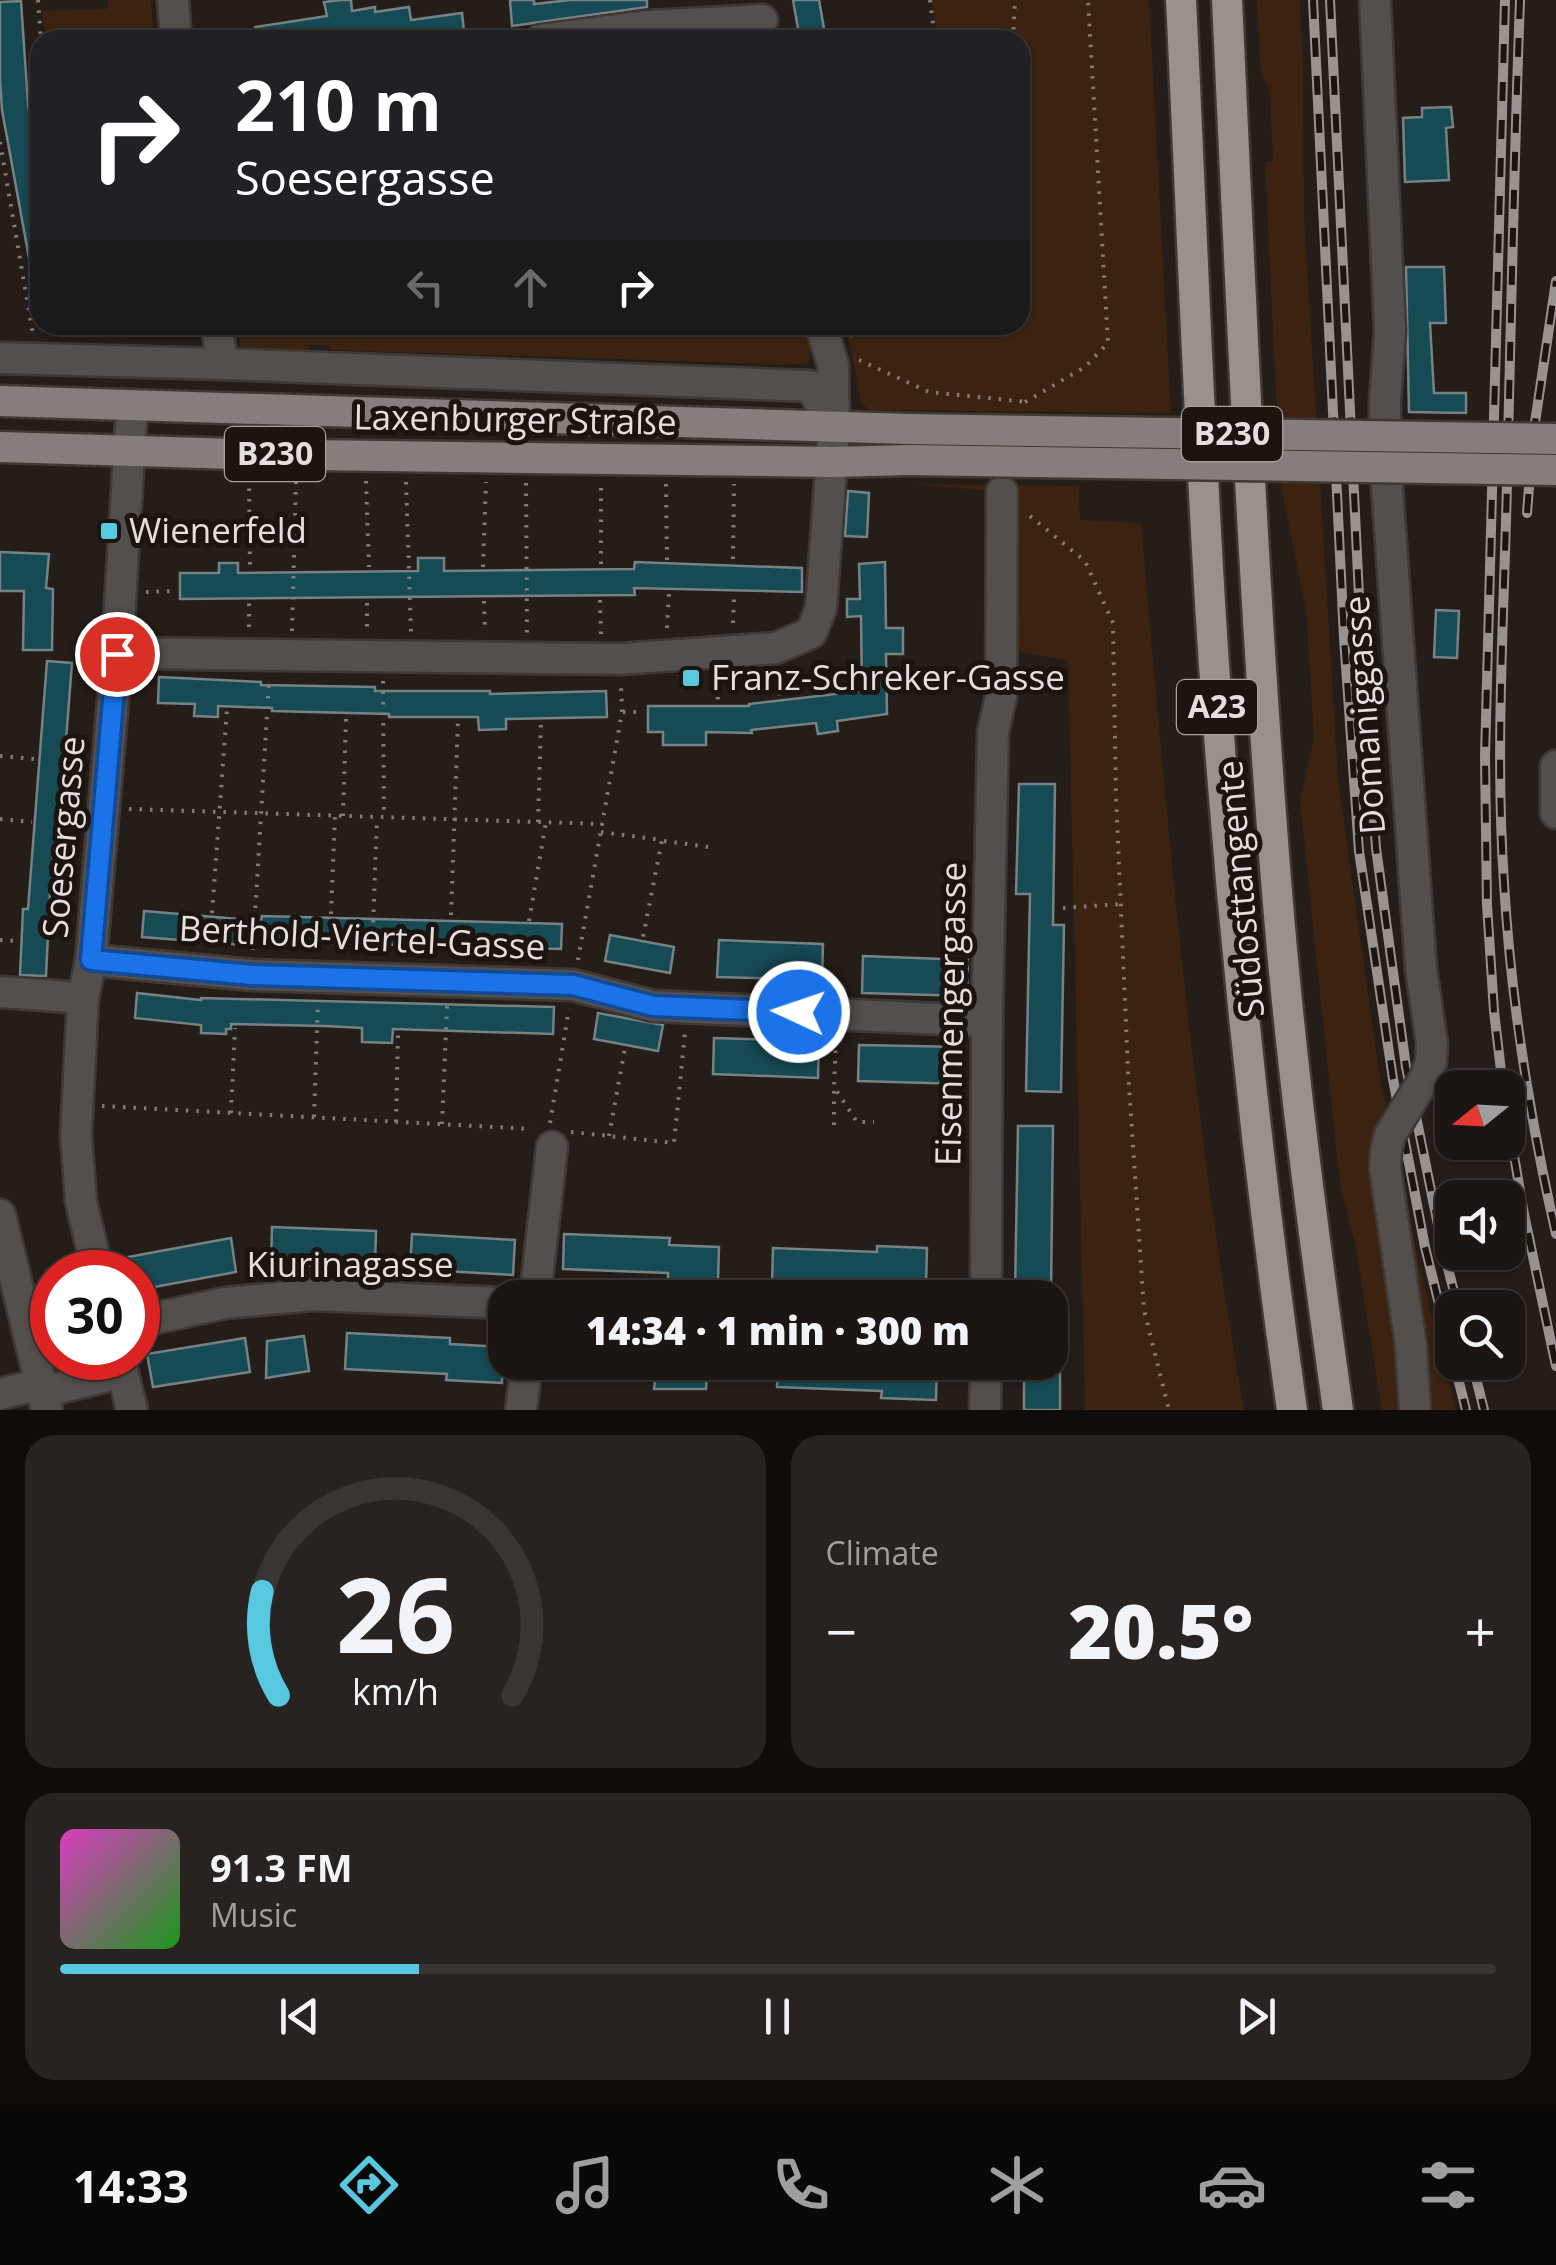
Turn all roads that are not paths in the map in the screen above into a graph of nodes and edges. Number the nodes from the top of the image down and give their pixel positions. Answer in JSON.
{"nodes":[{"id":1,"x":174,"y":0,"type":"edge"},
{"id":2,"x":1182,"y":0,"type":"edge"},
{"id":3,"x":1227,"y":0,"type":"edge"},
{"id":4,"x":1375,"y":0,"type":"edge"},
{"id":5,"x":763,"y":20,"type":"edge"},
{"id":6,"x":176,"y":30,"type":"edge"},
{"id":7,"x":619,"y":30,"type":"edge"},
{"id":8,"x":218,"y":335,"type":"edge"},
{"id":9,"x":830,"y":337,"type":"edge"},
{"id":10,"x":0,"y":358,"type":"edge"},
{"id":11,"x":222,"y":364,"type":"junction"},
{"id":12,"x":0,"y":400,"type":"edge"},
{"id":13,"x":132,"y":405,"type":"junction"},
{"id":14,"x":834,"y":427,"type":"junction"},
{"id":15,"x":1556,"y":438,"type":"edge"},
{"id":16,"x":0,"y":447,"type":"edge"},
{"id":17,"x":130,"y":452,"type":"junction"},
{"id":18,"x":832,"y":462,"type":"junction"},
{"id":19,"x":1556,"y":470,"type":"edge"},
{"id":20,"x":1002,"y":492,"type":"road end"},
{"id":21,"x":117,"y":654,"type":"junction"},
{"id":22,"x":1556,"y":766,"type":"edge"},
{"id":23,"x":1556,"y":812,"type":"edge"},
{"id":24,"x":91,"y":960,"type":"junction"},
{"id":25,"x":0,"y":992,"type":"edge"},
{"id":26,"x":82,"y":998,"type":"junction"},
{"id":27,"x":986,"y":1020,"type":"junction"},
{"id":28,"x":550,"y":1138,"type":"road end"},
{"id":29,"x":0,"y":1215,"type":"edge"},
{"id":30,"x":93,"y":1250,"type":"edge"},
{"id":31,"x":537,"y":1280,"type":"edge"},
{"id":32,"x":986,"y":1280,"type":"edge"},
{"id":33,"x":488,"y":1302,"type":"edge"},
{"id":34,"x":160,"y":1317,"type":"edge"},
{"id":35,"x":82,"y":1380,"type":"edge"},
{"id":36,"x":125,"y":1380,"type":"edge"},
{"id":37,"x":525,"y":1380,"type":"edge"},
{"id":38,"x":986,"y":1380,"type":"edge"},
{"id":39,"x":0,"y":1394,"type":"edge"},
{"id":40,"x":44,"y":1395,"type":"edge"},
{"id":41,"x":132,"y":1410,"type":"edge"},
{"id":42,"x":522,"y":1410,"type":"edge"},
{"id":43,"x":985,"y":1410,"type":"edge"},
{"id":44,"x":1292,"y":1410,"type":"edge"},
{"id":45,"x":1338,"y":1410,"type":"edge"},
{"id":46,"x":1415,"y":1410,"type":"edge"}],
"edges":[{"from":1,"to":6,"type":"street"},
{"from":2,"to":44,"type":"highway","name":"Südosttangente","number":"A23"},
{"from":3,"to":45,"type":"highway","name":"Südosttangente","number":"A23"},
{"from":4,"to":46,"type":"street","name":"Domaniggasse","bridge":true},
{"from":5,"to":7,"type":"street"},
{"from":8,"to":11,"type":"street"},
{"from":9,"to":14,"type":"street"},
{"from":10,"to":11,"type":"street","name":"Laxenburger Straße"},
{"from":11,"to":14,"type":"street","name":"Laxenburger Straße"},
{"from":12,"to":13,"type":"main road","name":"Laxenburger Straße","number":"B230"},
{"from":13,"to":14,"type":"main road","name":"Laxenburger Straße","number":"B230"},
{"from":13,"to":17,"type":"street","name":"Soesergasse"},
{"from":14,"to":15,"type":"main road","name":"Laxenburger Straße","number":"B230","bridge":true},
{"from":14,"to":18,"type":"street"},
{"from":16,"to":17,"type":"main road","name":"Laxenburger Straße","number":"B230"},
{"from":17,"to":18,"type":"main road","name":"Laxenburger Straße","number":"B230"},
{"from":17,"to":21,"type":"street","name":"Soesergasse"},
{"from":18,"to":19,"type":"main road","name":"Laxenburger Straße","number":"B230","bridge":true},
{"from":18,"to":21,"type":"street"},
{"from":20,"to":27,"type":"street","name":"Eisenmengergasse"},
{"from":21,"to":24,"type":"street","name":"Soesergasse"},
{"from":22,"to":23,"type":"street"},
{"from":24,"to":26,"type":"street","name":"Soesergasse"},
{"from":24,"to":27,"type":"street","name":"Berthold-Viertel-Gasse"},
{"from":25,"to":26,"type":"street"},
{"from":26,"to":30,"type":"street","name":"Soesergasse"},
{"from":27,"to":32,"type":"street","name":"Eisenmengergasse"},
{"from":28,"to":31,"type":"street"},
{"from":29,"to":40,"type":"street"},
{"from":33,"to":34,"type":"street","name":"Kiurinagasse"},
{"from":35,"to":40,"type":"street"},
{"from":36,"to":41,"type":"street"},
{"from":37,"to":42,"type":"street"},
{"from":38,"to":43,"type":"street"},
{"from":39,"to":40,"type":"street"}]}
